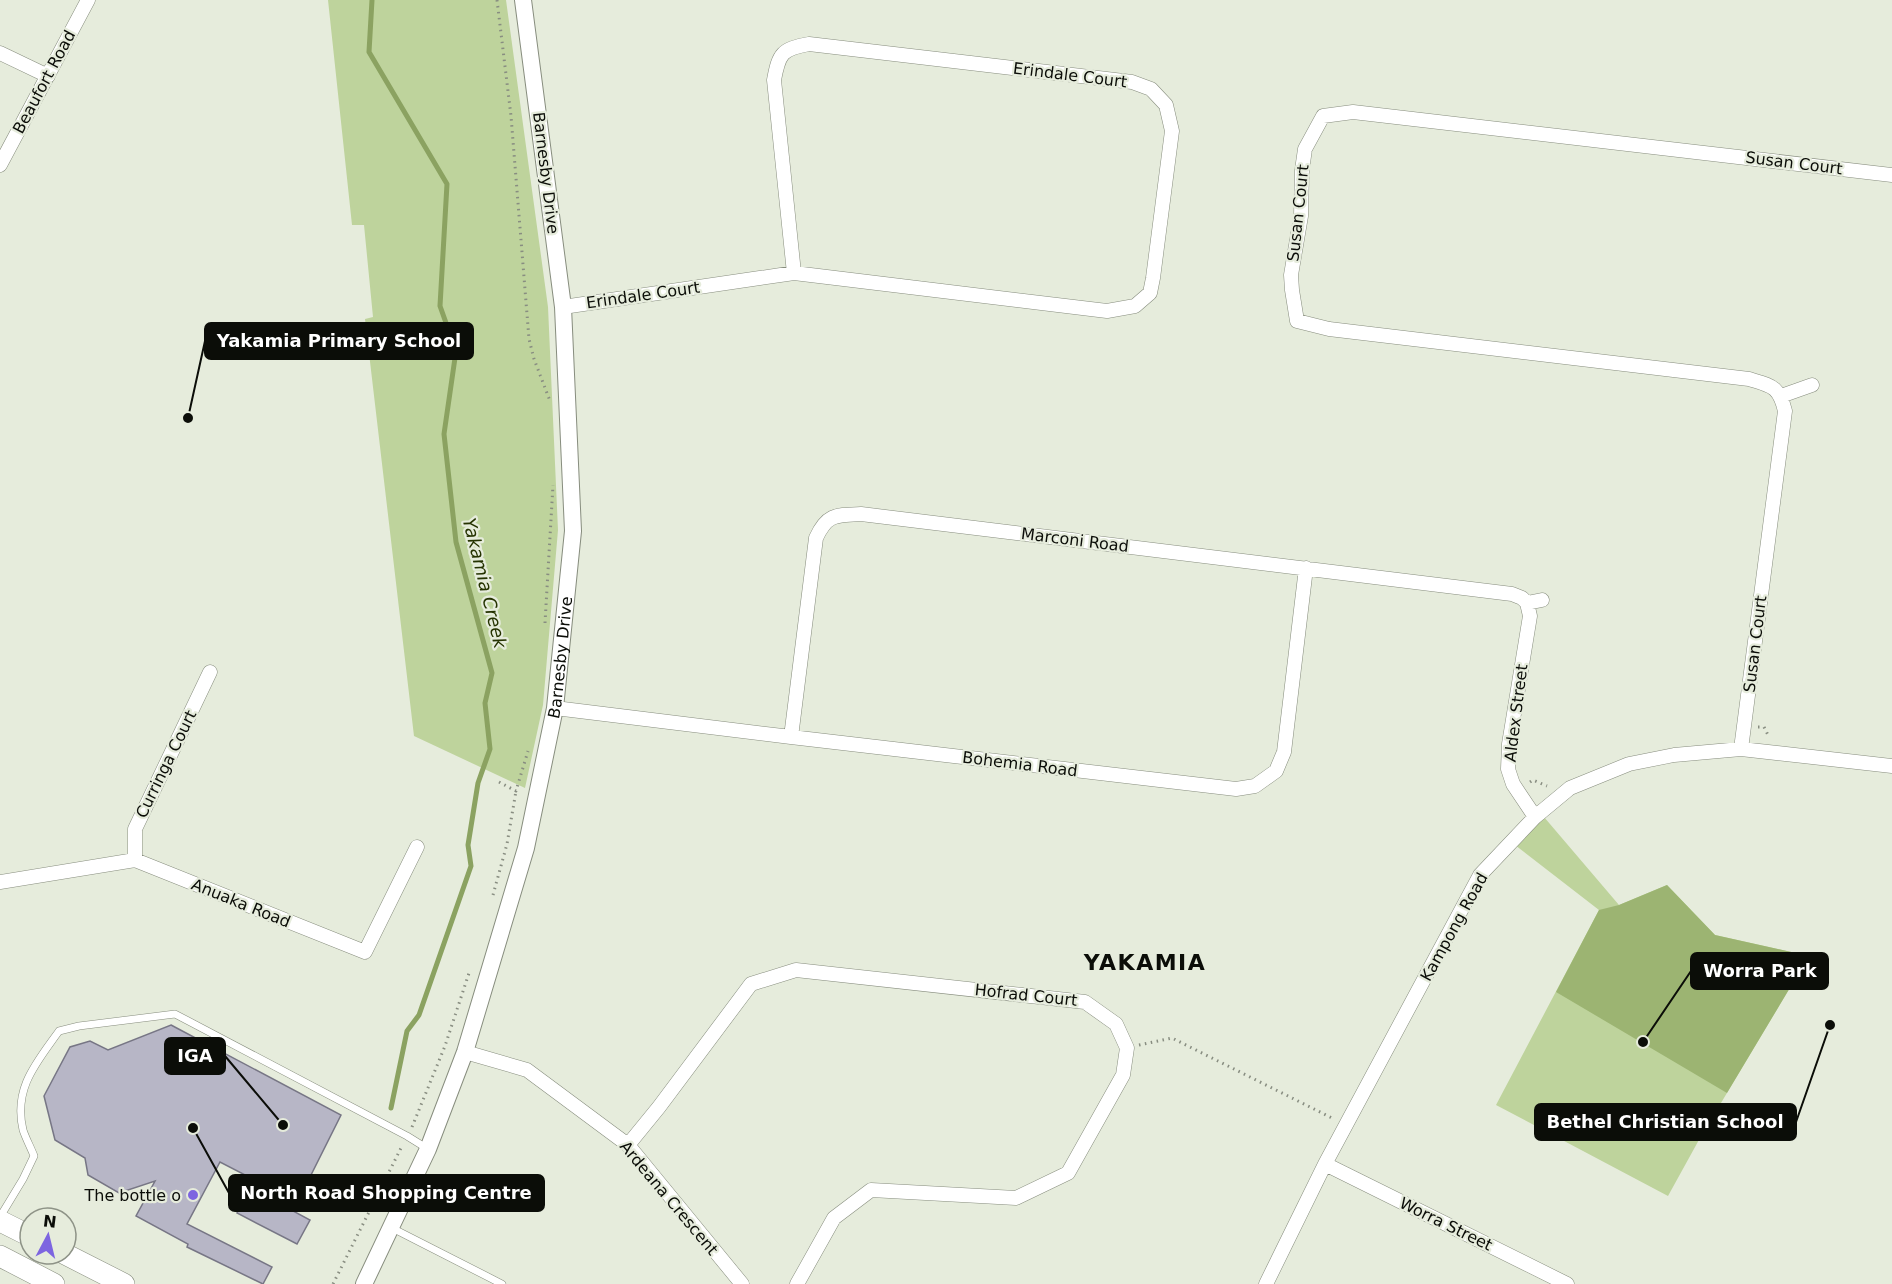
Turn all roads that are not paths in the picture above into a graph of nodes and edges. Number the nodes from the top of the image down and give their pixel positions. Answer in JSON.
{"nodes":[{"id":1,"x":88,"y":0,"type":"edge"},
{"id":2,"x":523,"y":0,"type":"edge"},
{"id":3,"x":0,"y":52,"type":"edge"},
{"id":4,"x":48,"y":76,"type":"junction"},
{"id":5,"x":0,"y":165,"type":"edge"},
{"id":6,"x":1892,"y":175,"type":"edge"},
{"id":7,"x":794,"y":273,"type":"junction"},
{"id":8,"x":563,"y":307,"type":"junction"},
{"id":9,"x":1812,"y":385,"type":"dead end"},
{"id":10,"x":1781,"y":396,"type":"junction"},
{"id":11,"x":1306,"y":568,"type":"junction"},
{"id":12,"x":1542,"y":600,"type":"dead end"},
{"id":13,"x":1527,"y":603,"type":"junction"},
{"id":14,"x":210,"y":672,"type":"dead end"},
{"id":15,"x":555,"y":708,"type":"junction"},
{"id":16,"x":791,"y":737,"type":"junction"},
{"id":17,"x":1741,"y":750,"type":"junction"},
{"id":18,"x":1892,"y":766,"type":"edge"},
{"id":19,"x":1535,"y":817,"type":"junction"},
{"id":20,"x":417,"y":846,"type":"dead end"},
{"id":21,"x":135,"y":860,"type":"junction"},
{"id":22,"x":0,"y":882,"type":"edge"},
{"id":23,"x":465,"y":1052,"type":"junction"},
{"id":24,"x":628,"y":1145,"type":"junction"},
{"id":25,"x":428,"y":1149,"type":"junction"},
{"id":26,"x":1325,"y":1164,"type":"junction"},
{"id":27,"x":0,"y":1219,"type":"edge"},
{"id":28,"x":392,"y":1228,"type":"junction"},
{"id":29,"x":18,"y":1229,"type":"edge"},
{"id":30,"x":0,"y":1256,"type":"edge"},
{"id":31,"x":78,"y":1261,"type":"edge"},
{"id":32,"x":54,"y":1284,"type":"edge"},
{"id":33,"x":124,"y":1284,"type":"edge"},
{"id":34,"x":364,"y":1284,"type":"edge"},
{"id":35,"x":502,"y":1284,"type":"edge"},
{"id":36,"x":742,"y":1284,"type":"edge"},
{"id":37,"x":797,"y":1284,"type":"edge"},
{"id":38,"x":1266,"y":1284,"type":"edge"},
{"id":39,"x":1567,"y":1284,"type":"edge"}],
"edges":[{"from":1,"to":4,"type":"street","name":"Beaufort Road"},
{"from":2,"to":8,"type":"street","name":"Barnesby Drive"},
{"from":3,"to":4,"type":"street"},
{"from":4,"to":5,"type":"street","name":"Beaufort Road"},
{"from":6,"to":10,"type":"street","name":"Susan Court"},
{"from":7,"to":7,"type":"street","name":"Erindale Court"},
{"from":7,"to":8,"type":"street","name":"Erindale Court"},
{"from":8,"to":15,"type":"street","name":"Barnesby Drive"},
{"from":9,"to":10,"type":"street"},
{"from":10,"to":17,"type":"street","name":"Susan Court"},
{"from":11,"to":13,"type":"street","name":"Marconi Road"},
{"from":11,"to":16,"type":"street","name":"Bohemia Road"},
{"from":11,"to":16,"type":"street","name":"Marconi Road"},
{"from":12,"to":13,"type":"street"},
{"from":13,"to":19,"type":"street","name":"Aldex Street"},
{"from":14,"to":21,"type":"street","name":"Curringa Court"},
{"from":15,"to":16,"type":"street","name":"Bohemia Road"},
{"from":15,"to":23,"type":"street","name":"Barnesby Drive"},
{"from":17,"to":18,"type":"street","name":"Kampong Road"},
{"from":17,"to":19,"type":"street","name":"Kampong Road"},
{"from":19,"to":26,"type":"street","name":"Kampong Road"},
{"from":20,"to":21,"type":"street","name":"Anuaka Road"},
{"from":21,"to":22,"type":"street"},
{"from":23,"to":24,"type":"street","name":"Ardeana Crescent"},
{"from":23,"to":25,"type":"street","name":"Barnesby Drive"},
{"from":24,"to":36,"type":"street","name":"Ardeana Crescent"},
{"from":24,"to":37,"type":"street","name":"Hofrad Court"},
{"from":25,"to":27,"type":"lane"},
{"from":25,"to":28,"type":"street","name":"Barnesby Drive"},
{"from":26,"to":38,"type":"street","name":"Kampong Road"},
{"from":26,"to":39,"type":"street","name":"Worra Street"},
{"from":27,"to":29,"type":"main road"},
{"from":28,"to":34,"type":"street","name":"Barnesby Drive"},
{"from":28,"to":35,"type":"lane"},
{"from":30,"to":32,"type":"main road"},
{"from":31,"to":33,"type":"main road"}]}
